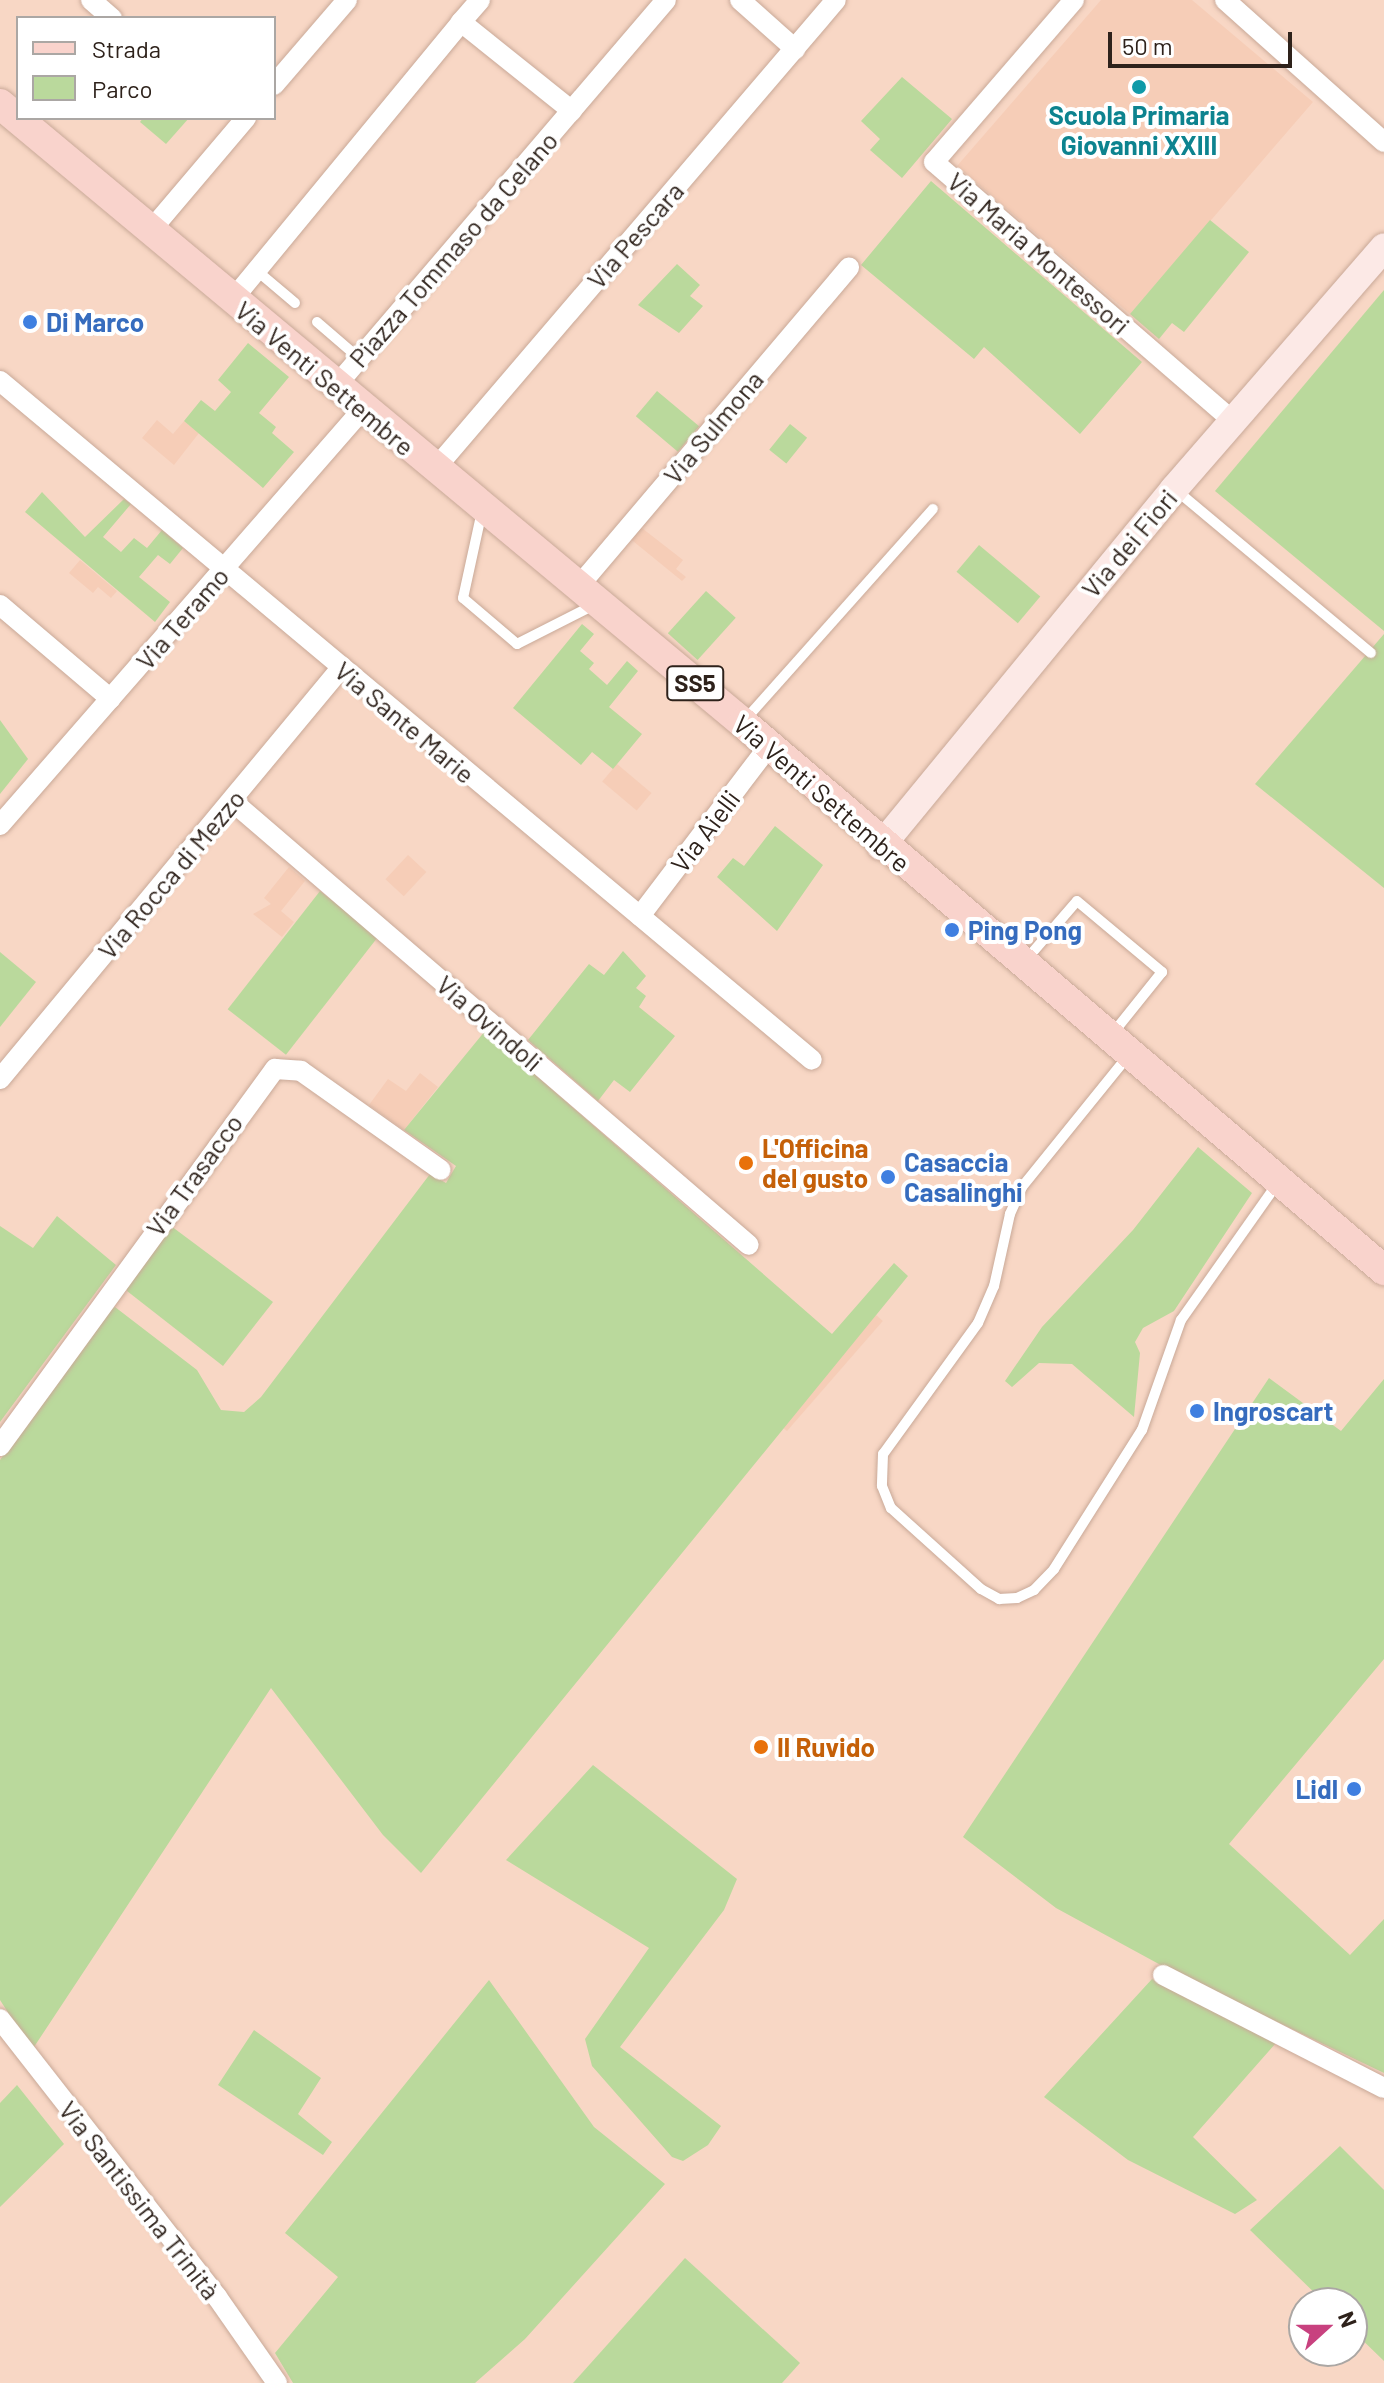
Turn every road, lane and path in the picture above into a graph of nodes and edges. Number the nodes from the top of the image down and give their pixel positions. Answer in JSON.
{"nodes":[{"id":1,"x":91,"y":0,"type":"edge"},
{"id":2,"x":347,"y":0,"type":"edge"},
{"id":3,"x":480,"y":0,"type":"edge"},
{"id":4,"x":666,"y":0,"type":"edge"},
{"id":5,"x":740,"y":0,"type":"edge"},
{"id":6,"x":836,"y":0,"type":"edge"},
{"id":7,"x":1074,"y":0,"type":"edge"},
{"id":8,"x":1225,"y":0,"type":"edge"},
{"id":9,"x":110,"y":16,"type":"edge"},
{"id":10,"x":461,"y":22,"type":"junction"},
{"id":11,"x":795,"y":49,"type":"junction"},
{"id":12,"x":276,"y":83,"type":"edge"},
{"id":13,"x":0,"y":104,"type":"edge"},
{"id":14,"x":572,"y":111,"type":"junction"},
{"id":15,"x":16,"y":117,"type":"edge"},
{"id":16,"x":19,"y":120,"type":"edge"},
{"id":17,"x":237,"y":121,"type":"edge"},
{"id":18,"x":1384,"y":142,"type":"edge"},
{"id":19,"x":151,"y":230,"type":"junction"},
{"id":20,"x":1384,"y":247,"type":"edge"},
{"id":21,"x":849,"y":267,"type":"dead end"},
{"id":22,"x":256,"y":270,"type":"junction"},
{"id":23,"x":233,"y":299,"type":"junction"},
{"id":24,"x":295,"y":303,"type":"dead end"},
{"id":25,"x":317,"y":322,"type":"dead end"},
{"id":26,"x":360,"y":359,"type":"junction"},
{"id":27,"x":0,"y":381,"type":"edge"},
{"id":28,"x":335,"y":387,"type":"junction"},
{"id":29,"x":362,"y":410,"type":"junction"},
{"id":30,"x":1232,"y":420,"type":"junction"},
{"id":31,"x":434,"y":470,"type":"junction"},
{"id":32,"x":1174,"y":489,"type":"junction"},
{"id":33,"x":482,"y":509,"type":"junction"},
{"id":34,"x":933,"y":509,"type":"dead end"},
{"id":35,"x":223,"y":571,"type":"junction"},
{"id":36,"x":588,"y":595,"type":"junction"},
{"id":37,"x":0,"y":605,"type":"edge"},
{"id":38,"x":1371,"y":653,"type":"dead end"},
{"id":39,"x":341,"y":668,"type":"junction"},
{"id":40,"x":111,"y":699,"type":"junction"},
{"id":41,"x":743,"y":723,"type":"junction"},
{"id":42,"x":769,"y":746,"type":"junction"},
{"id":43,"x":232,"y":801,"type":"junction"},
{"id":44,"x":0,"y":825,"type":"edge"},
{"id":45,"x":881,"y":846,"type":"junction"},
{"id":46,"x":640,"y":916,"type":"junction"},
{"id":47,"x":1022,"y":965,"type":"junction"},
{"id":48,"x":1118,"y":1048,"type":"junction"},
{"id":49,"x":812,"y":1060,"type":"dead end"},
{"id":50,"x":0,"y":1079,"type":"edge"},
{"id":51,"x":441,"y":1170,"type":"dead end"},
{"id":52,"x":1279,"y":1183,"type":"junction"},
{"id":53,"x":749,"y":1245,"type":"dead end"},
{"id":54,"x":1384,"y":1270,"type":"edge"},
{"id":55,"x":0,"y":1446,"type":"edge"},
{"id":56,"x":1163,"y":1975,"type":"dead end"},
{"id":57,"x":0,"y":2019,"type":"edge"},
{"id":58,"x":1384,"y":2088,"type":"edge"},
{"id":59,"x":277,"y":2383,"type":"edge"}],
"edges":[{"from":1,"to":9,"type":"street"},
{"from":2,"to":12,"type":"street"},
{"from":3,"to":10,"type":"street"},
{"from":4,"to":14,"type":"street","name":"Piazza Tommaso da Celano"},
{"from":5,"to":11,"type":"street"},
{"from":6,"to":11,"type":"street","name":"Via Pescara"},
{"from":7,"to":30,"type":"street","name":"Via Maria Montessori"},
{"from":8,"to":18,"type":"street"},
{"from":10,"to":14,"type":"street","name":"Piazza Tommaso da Celano"},
{"from":10,"to":22,"type":"street"},
{"from":11,"to":31,"type":"street","name":"Via Pescara"},
{"from":13,"to":15,"type":"main road","name":"Via Venti Settembre","number":"SS5"},
{"from":14,"to":26,"type":"street","name":"Piazza Tommaso da Celano"},
{"from":16,"to":19,"type":"main road","name":"Via Venti Settembre","number":"SS5"},
{"from":17,"to":19,"type":"street"},
{"from":19,"to":23,"type":"main road","name":"Via Venti Settembre","number":"SS5"},
{"from":20,"to":30,"type":"main road","name":"Via dei Fiori"},
{"from":21,"to":36,"type":"street","name":"Via Sulmona"},
{"from":22,"to":23,"type":"street"},
{"from":22,"to":24,"type":"lane"},
{"from":23,"to":28,"type":"main road","name":"Via Venti Settembre","number":"SS5"},
{"from":25,"to":26,"type":"lane"},
{"from":26,"to":28,"type":"street","name":"Piazza Tommaso da Celano"},
{"from":27,"to":35,"type":"street","name":"Via Sante Marie"},
{"from":28,"to":29,"type":"main road","name":"Via Venti Settembre","number":"SS5"},
{"from":29,"to":31,"type":"main road","name":"Via Venti Settembre","number":"SS5"},
{"from":29,"to":35,"type":"street","name":"Via Teramo"},
{"from":30,"to":32,"type":"main road","name":"Via dei Fiori"},
{"from":31,"to":33,"type":"main road","name":"Via Venti Settembre","number":"SS5"},
{"from":32,"to":38,"type":"lane"},
{"from":32,"to":45,"type":"main road","name":"Via dei Fiori"},
{"from":33,"to":36,"type":"main road","name":"Via Venti Settembre","number":"SS5"},
{"from":33,"to":36,"type":"lane"},
{"from":34,"to":41,"type":"lane"},
{"from":35,"to":39,"type":"street","name":"Via Sante Marie"},
{"from":35,"to":40,"type":"street","name":"Via Teramo"},
{"from":36,"to":41,"type":"main road","name":"Via Venti Settembre","number":"SS5"},
{"from":37,"to":40,"type":"street"},
{"from":39,"to":43,"type":"street","name":"Via Rocca di Mezzo"},
{"from":39,"to":46,"type":"street","name":"Via Sante Marie"},
{"from":40,"to":44,"type":"street","name":"Via Teramo"},
{"from":41,"to":42,"type":"main road","name":"Via Venti Settembre","number":"SS5"},
{"from":42,"to":45,"type":"main road","name":"Via Venti Settembre","number":"SS5"},
{"from":42,"to":46,"type":"street","name":"Via Aielli"},
{"from":43,"to":50,"type":"street","name":"Via Rocca di Mezzo"},
{"from":43,"to":53,"type":"street","name":"Via Ovindoli"},
{"from":45,"to":47,"type":"main road","name":"Via Venti Settembre","number":"SS5"},
{"from":46,"to":49,"type":"street","name":"Via Sante Marie"},
{"from":47,"to":48,"type":"main road","name":"Via Venti Settembre","number":"SS5"},
{"from":47,"to":48,"type":"lane"},
{"from":48,"to":52,"type":"main road","name":"Via Venti Settembre","number":"SS5"},
{"from":48,"to":52,"type":"lane"},
{"from":51,"to":55,"type":"street","name":"Via Trasacco"},
{"from":52,"to":54,"type":"main road","name":"Via Venti Settembre","number":"SS5"},
{"from":56,"to":58,"type":"street"},
{"from":57,"to":59,"type":"street","name":"Via Santissima Trinità"}]}
